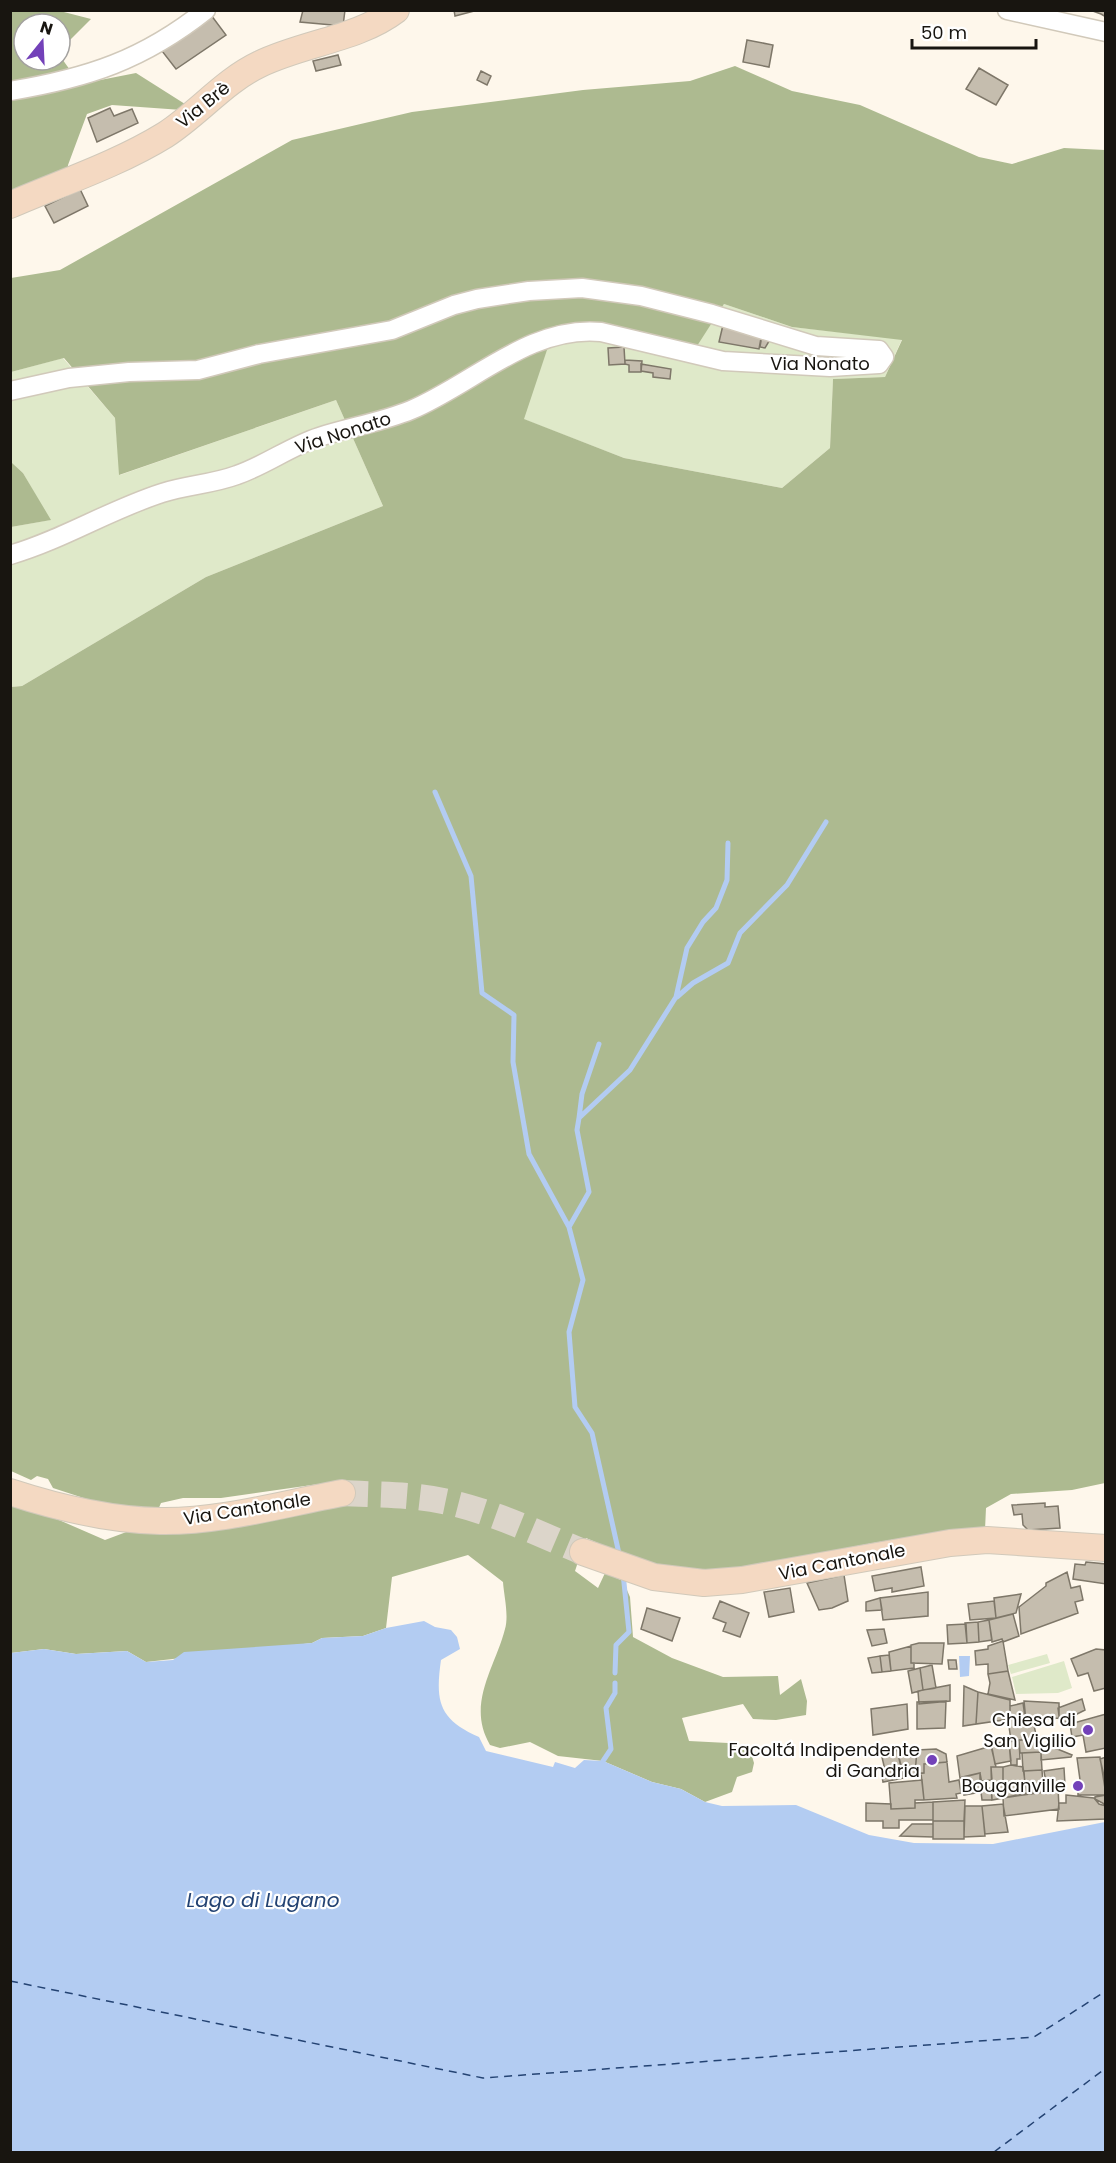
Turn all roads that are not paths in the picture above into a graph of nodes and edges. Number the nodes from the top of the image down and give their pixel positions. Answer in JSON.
{"nodes":[{"id":1,"x":206,"y":10,"type":"edge"},
{"id":2,"x":396,"y":10,"type":"edge"},
{"id":3,"x":1007,"y":10,"type":"edge"},
{"id":4,"x":1106,"y":32,"type":"edge"},
{"id":5,"x":10,"y":91,"type":"edge"},
{"id":6,"x":10,"y":205,"type":"edge"},
{"id":7,"x":10,"y":391,"type":"edge"},
{"id":8,"x":10,"y":555,"type":"edge"},
{"id":9,"x":10,"y":1492,"type":"edge"},
{"id":10,"x":342,"y":1493,"type":"tunnel mouth"},
{"id":11,"x":1106,"y":1548,"type":"edge"},
{"id":12,"x":583,"y":1552,"type":"tunnel mouth"}],
"edges":[{"from":1,"to":5,"type":"street"},
{"from":2,"to":6,"type":"main road","name":"Via Brè"},
{"from":3,"to":4,"type":"street"},
{"from":7,"to":8,"type":"street","name":"Via Nonato"},
{"from":9,"to":10,"type":"main road","name":"Via Cantonale"},
{"from":11,"to":12,"type":"main road","name":"Via Cantonale"}]}
